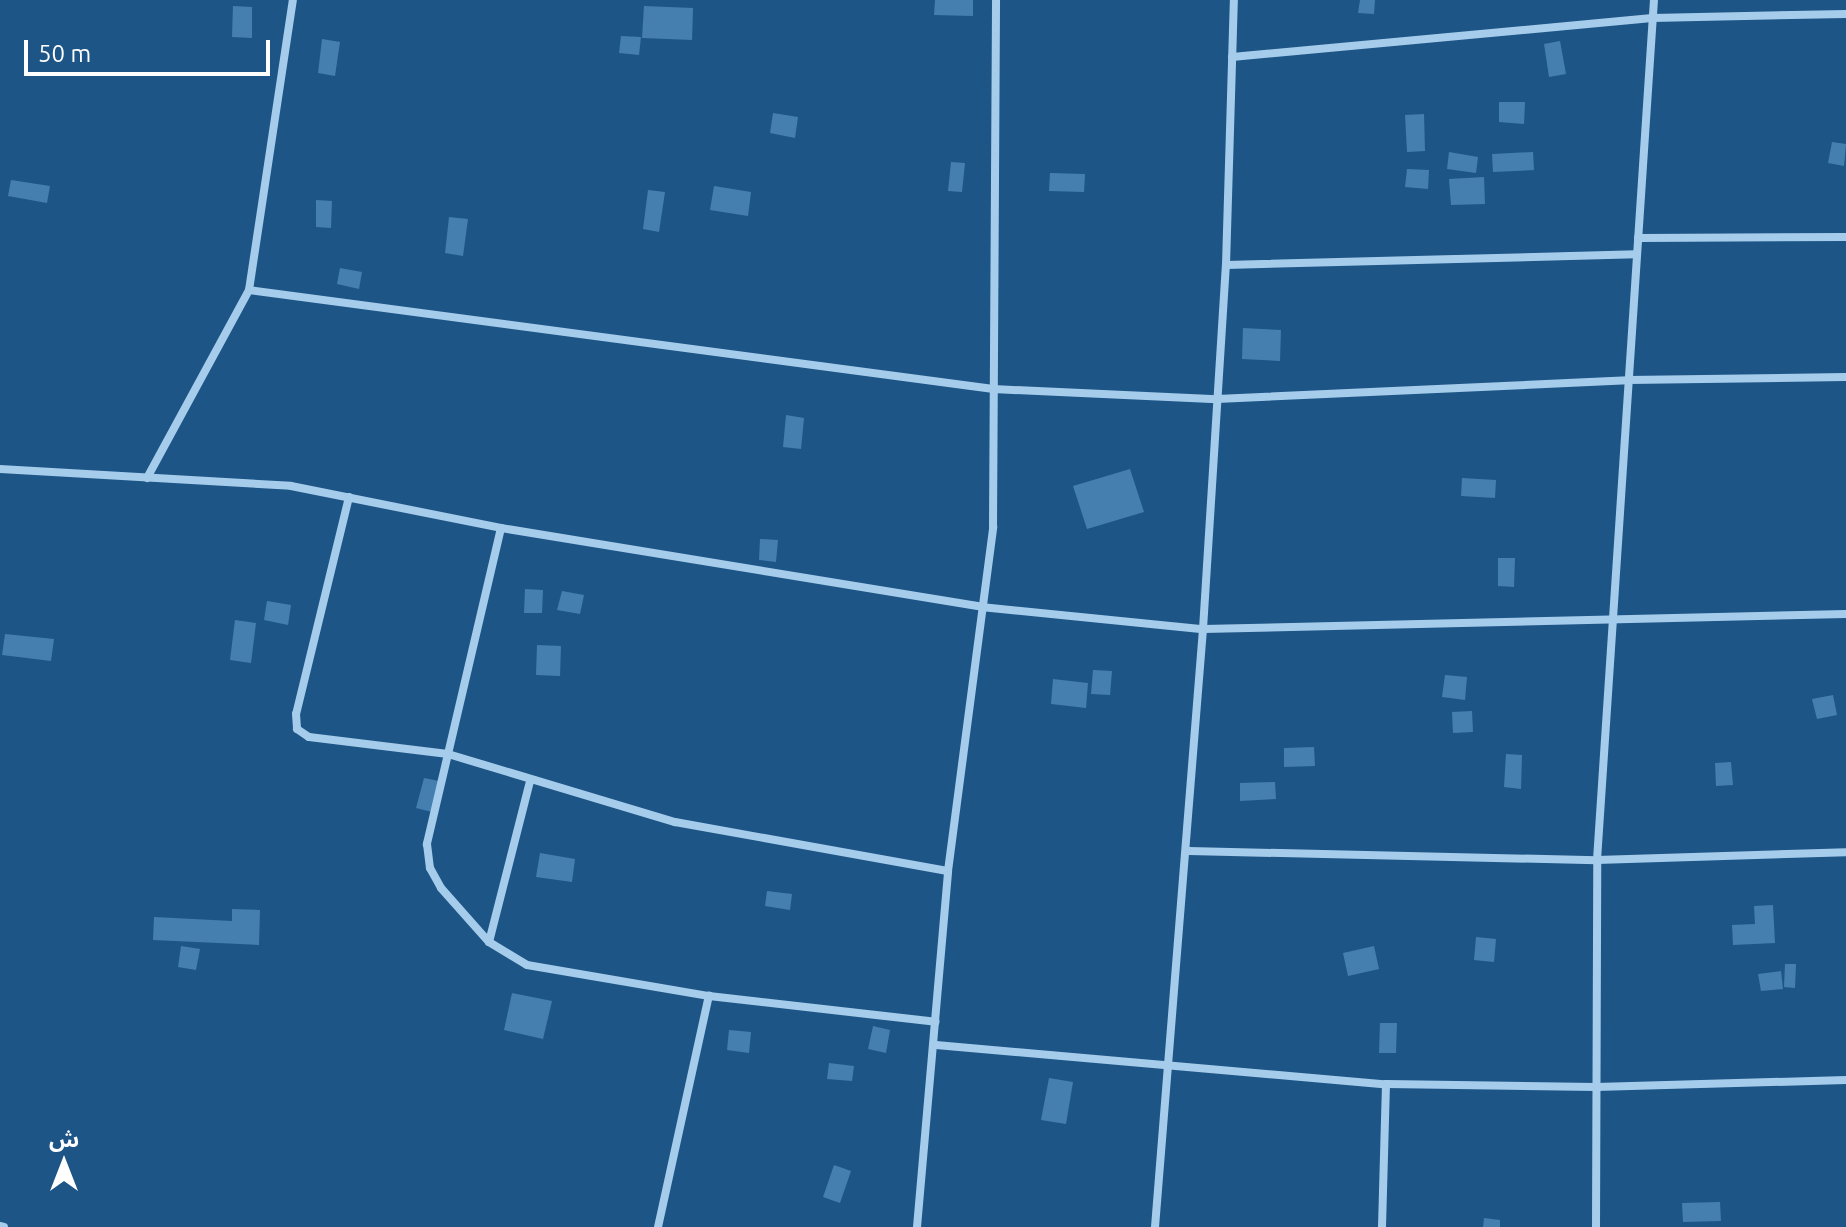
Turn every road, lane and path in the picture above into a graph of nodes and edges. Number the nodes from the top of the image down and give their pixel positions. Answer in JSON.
{"nodes":[{"id":1,"x":293,"y":0,"type":"edge"},
{"id":2,"x":996,"y":0,"type":"edge"},
{"id":3,"x":1234,"y":0,"type":"edge"},
{"id":4,"x":1654,"y":0,"type":"edge"},
{"id":5,"x":1846,"y":14,"type":"edge"},
{"id":6,"x":1652,"y":18,"type":"junction"},
{"id":7,"x":1232,"y":57,"type":"junction"},
{"id":8,"x":1846,"y":237,"type":"edge"},
{"id":9,"x":1638,"y":238,"type":"junction"},
{"id":10,"x":1636,"y":254,"type":"junction"},
{"id":11,"x":1226,"y":265,"type":"junction"},
{"id":12,"x":249,"y":290,"type":"junction"},
{"id":13,"x":1846,"y":377,"type":"edge"},
{"id":14,"x":1628,"y":380,"type":"junction"},
{"id":15,"x":993,"y":389,"type":"junction"},
{"id":16,"x":1217,"y":399,"type":"junction"},
{"id":17,"x":0,"y":469,"type":"edge"},
{"id":18,"x":147,"y":478,"type":"junction"},
{"id":19,"x":349,"y":497,"type":"junction"},
{"id":20,"x":501,"y":528,"type":"junction"},
{"id":21,"x":981,"y":607,"type":"junction"},
{"id":22,"x":1846,"y":614,"type":"edge"},
{"id":23,"x":1609,"y":620,"type":"junction"},
{"id":24,"x":1203,"y":629,"type":"junction"},
{"id":25,"x":448,"y":754,"type":"junction"},
{"id":26,"x":530,"y":781,"type":"junction"},
{"id":27,"x":1189,"y":851,"type":"junction"},
{"id":28,"x":1846,"y":852,"type":"edge"},
{"id":29,"x":1597,"y":860,"type":"junction"},
{"id":30,"x":948,"y":871,"type":"junction"},
{"id":31,"x":489,"y":942,"type":"junction"},
{"id":32,"x":709,"y":996,"type":"junction"},
{"id":33,"x":936,"y":1022,"type":"junction"},
{"id":34,"x":936,"y":1045,"type":"junction"},
{"id":35,"x":1166,"y":1067,"type":"junction"},
{"id":36,"x":1846,"y":1080,"type":"edge"},
{"id":37,"x":1386,"y":1084,"type":"junction"},
{"id":38,"x":1596,"y":1087,"type":"junction"},
{"id":39,"x":658,"y":1227,"type":"edge"},
{"id":40,"x":917,"y":1227,"type":"edge"},
{"id":41,"x":1155,"y":1227,"type":"edge"},
{"id":42,"x":1382,"y":1227,"type":"edge"},
{"id":43,"x":1596,"y":1227,"type":"edge"}],
"edges":[{"from":1,"to":12,"type":"street"},
{"from":2,"to":15,"type":"street"},
{"from":3,"to":7,"type":"street"},
{"from":4,"to":6,"type":"street"},
{"from":5,"to":6,"type":"street"},
{"from":6,"to":7,"type":"street"},
{"from":6,"to":9,"type":"street"},
{"from":7,"to":11,"type":"street"},
{"from":8,"to":9,"type":"street"},
{"from":9,"to":10,"type":"street"},
{"from":10,"to":11,"type":"street"},
{"from":10,"to":14,"type":"street"},
{"from":11,"to":16,"type":"street"},
{"from":12,"to":15,"type":"street"},
{"from":12,"to":18,"type":"street"},
{"from":13,"to":14,"type":"street"},
{"from":14,"to":16,"type":"street"},
{"from":14,"to":23,"type":"street"},
{"from":15,"to":16,"type":"street"},
{"from":15,"to":21,"type":"street"},
{"from":16,"to":24,"type":"street"},
{"from":17,"to":18,"type":"street"},
{"from":18,"to":19,"type":"street"},
{"from":19,"to":20,"type":"street"},
{"from":19,"to":25,"type":"street"},
{"from":20,"to":21,"type":"street"},
{"from":20,"to":25,"type":"street"},
{"from":21,"to":24,"type":"street"},
{"from":21,"to":30,"type":"street"},
{"from":22,"to":23,"type":"street"},
{"from":23,"to":24,"type":"street"},
{"from":23,"to":29,"type":"street"},
{"from":24,"to":27,"type":"street"},
{"from":25,"to":26,"type":"street"},
{"from":25,"to":31,"type":"street"},
{"from":26,"to":30,"type":"street"},
{"from":26,"to":31,"type":"street"},
{"from":27,"to":29,"type":"street"},
{"from":27,"to":35,"type":"street"},
{"from":28,"to":29,"type":"street"},
{"from":29,"to":38,"type":"street"},
{"from":30,"to":33,"type":"street"},
{"from":31,"to":32,"type":"street"},
{"from":32,"to":33,"type":"street"},
{"from":32,"to":39,"type":"street"},
{"from":33,"to":34,"type":"street"},
{"from":34,"to":35,"type":"street"},
{"from":34,"to":40,"type":"street"},
{"from":35,"to":37,"type":"street"},
{"from":35,"to":41,"type":"street"},
{"from":36,"to":38,"type":"street"},
{"from":37,"to":38,"type":"street"},
{"from":37,"to":42,"type":"street"},
{"from":38,"to":43,"type":"street"}]}
